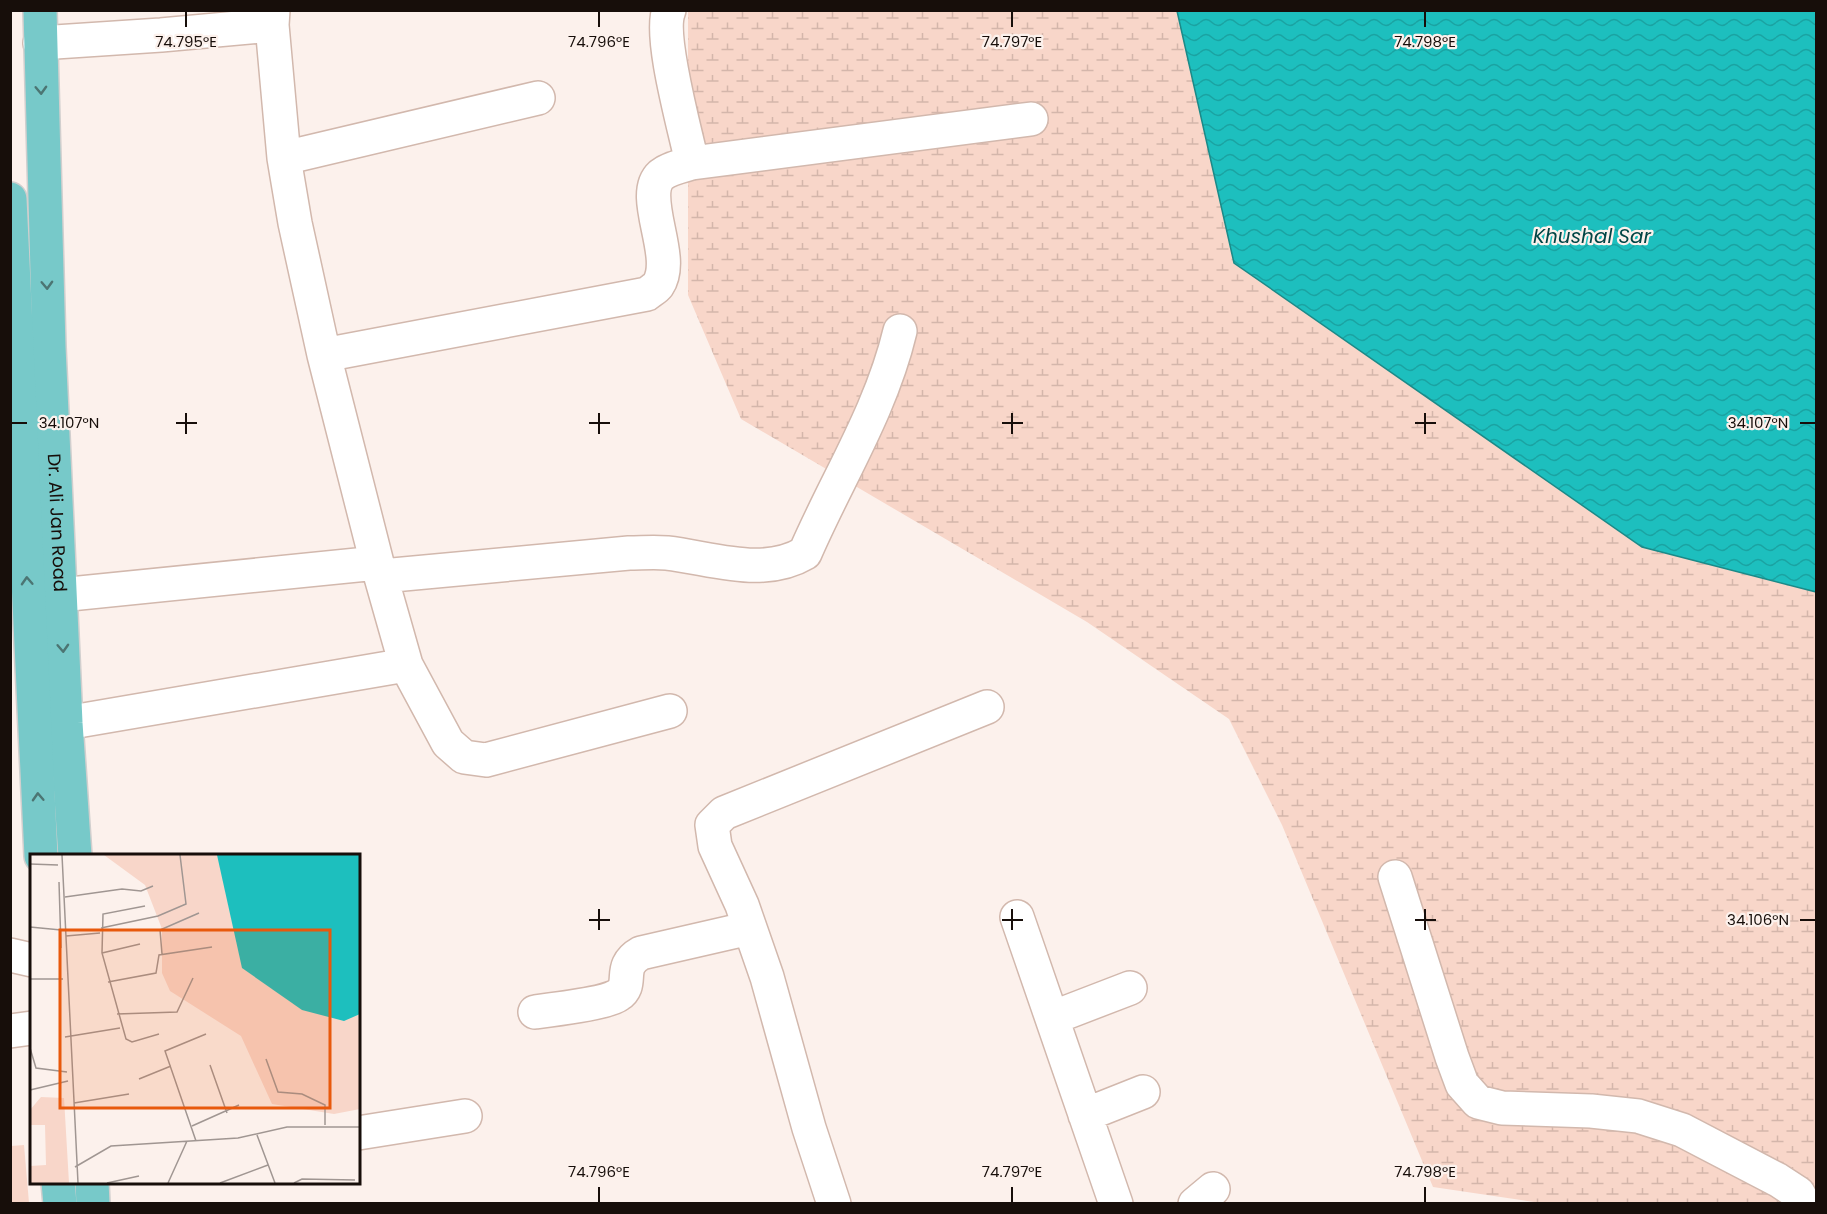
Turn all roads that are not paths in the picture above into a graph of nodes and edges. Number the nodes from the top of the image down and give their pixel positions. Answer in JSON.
{"nodes":[{"id":1,"x":40,"y":10,"type":"edge"},
{"id":2,"x":669,"y":10,"type":"edge"},
{"id":3,"x":272,"y":18,"type":"edge"},
{"id":4,"x":39,"y":43,"type":"junction"},
{"id":5,"x":538,"y":98,"type":"dead end"},
{"id":6,"x":1031,"y":119,"type":"dead end"},
{"id":7,"x":284,"y":158,"type":"junction"},
{"id":8,"x":692,"y":163,"type":"junction"},
{"id":9,"x":10,"y":199,"type":"edge"},
{"id":10,"x":900,"y":331,"type":"dead end"},
{"id":11,"x":13,"y":333,"type":"edge"},
{"id":12,"x":324,"y":354,"type":"junction"},
{"id":13,"x":15,"y":426,"type":"edge"},
{"id":14,"x":379,"y":569,"type":"junction"},
{"id":15,"x":60,"y":595,"type":"junction"},
{"id":16,"x":406,"y":665,"type":"junction"},
{"id":17,"x":987,"y":707,"type":"dead end"},
{"id":18,"x":670,"y":711,"type":"dead end"},
{"id":19,"x":66,"y":723,"type":"junction"},
{"id":20,"x":34,"y":726,"type":"junction"},
{"id":21,"x":41,"y":854,"type":"edge"},
{"id":22,"x":75,"y":854,"type":"edge"},
{"id":23,"x":1395,"y":877,"type":"dead end"},
{"id":24,"x":1017,"y":917,"type":"dead end"},
{"id":25,"x":750,"y":928,"type":"junction"},
{"id":26,"x":10,"y":955,"type":"edge"},
{"id":27,"x":30,"y":960,"type":"edge"},
{"id":28,"x":1130,"y":988,"type":"dead end"},
{"id":29,"x":535,"y":1012,"type":"dead end"},
{"id":30,"x":1052,"y":1018,"type":"junction"},
{"id":31,"x":30,"y":1028,"type":"edge"},
{"id":32,"x":10,"y":1031,"type":"edge"},
{"id":33,"x":1143,"y":1092,"type":"dead end"},
{"id":34,"x":1085,"y":1115,"type":"junction"},
{"id":35,"x":465,"y":1116,"type":"dead end"},
{"id":36,"x":360,"y":1133,"type":"edge"},
{"id":37,"x":58,"y":1184,"type":"edge"},
{"id":38,"x":92,"y":1184,"type":"edge"},
{"id":39,"x":60,"y":1203,"type":"edge"},
{"id":40,"x":93,"y":1203,"type":"edge"},
{"id":41,"x":834,"y":1203,"type":"edge"},
{"id":42,"x":1116,"y":1203,"type":"edge"},
{"id":43,"x":1804,"y":1203,"type":"edge"}],
"edges":[{"from":1,"to":4,"type":"main road","name":"Dr. Ali Jan Road"},
{"from":2,"to":8,"type":"street"},
{"from":3,"to":4,"type":"street"},
{"from":3,"to":7,"type":"street"},
{"from":4,"to":15,"type":"main road","name":"Dr. Ali Jan Road","one_way":true},
{"from":5,"to":7,"type":"street"},
{"from":6,"to":8,"type":"street"},
{"from":7,"to":12,"type":"street"},
{"from":8,"to":12,"type":"street"},
{"from":9,"to":11,"type":"main road","name":"Dr. Ali Jan Road"},
{"from":10,"to":14,"type":"street"},
{"from":11,"to":13,"type":"main road","name":"Dr. Ali Jan Road"},
{"from":12,"to":14,"type":"street"},
{"from":20,"to":13,"type":"main road","name":"Dr. Ali Jan Road","one_way":true},
{"from":14,"to":15,"type":"street"},
{"from":14,"to":16,"type":"street"},
{"from":15,"to":19,"type":"main road","name":"Dr. Ali Jan Road","one_way":true},
{"from":16,"to":18,"type":"street"},
{"from":16,"to":19,"type":"street"},
{"from":17,"to":25,"type":"street"},
{"from":19,"to":20,"type":"street"},
{"from":19,"to":22,"type":"main road","name":"Dr. Ali Jan Road"},
{"from":21,"to":20,"type":"main road","name":"Dr. Ali Jan Road","one_way":true},
{"from":23,"to":43,"type":"street"},
{"from":24,"to":30,"type":"street"},
{"from":25,"to":29,"type":"street"},
{"from":25,"to":41,"type":"street"},
{"from":26,"to":27,"type":"street"},
{"from":28,"to":30,"type":"street"},
{"from":30,"to":34,"type":"street"},
{"from":31,"to":32,"type":"street"},
{"from":33,"to":34,"type":"street"},
{"from":34,"to":42,"type":"street"},
{"from":35,"to":36,"type":"street"},
{"from":37,"to":39,"type":"main road"},
{"from":38,"to":40,"type":"main road"}]}
